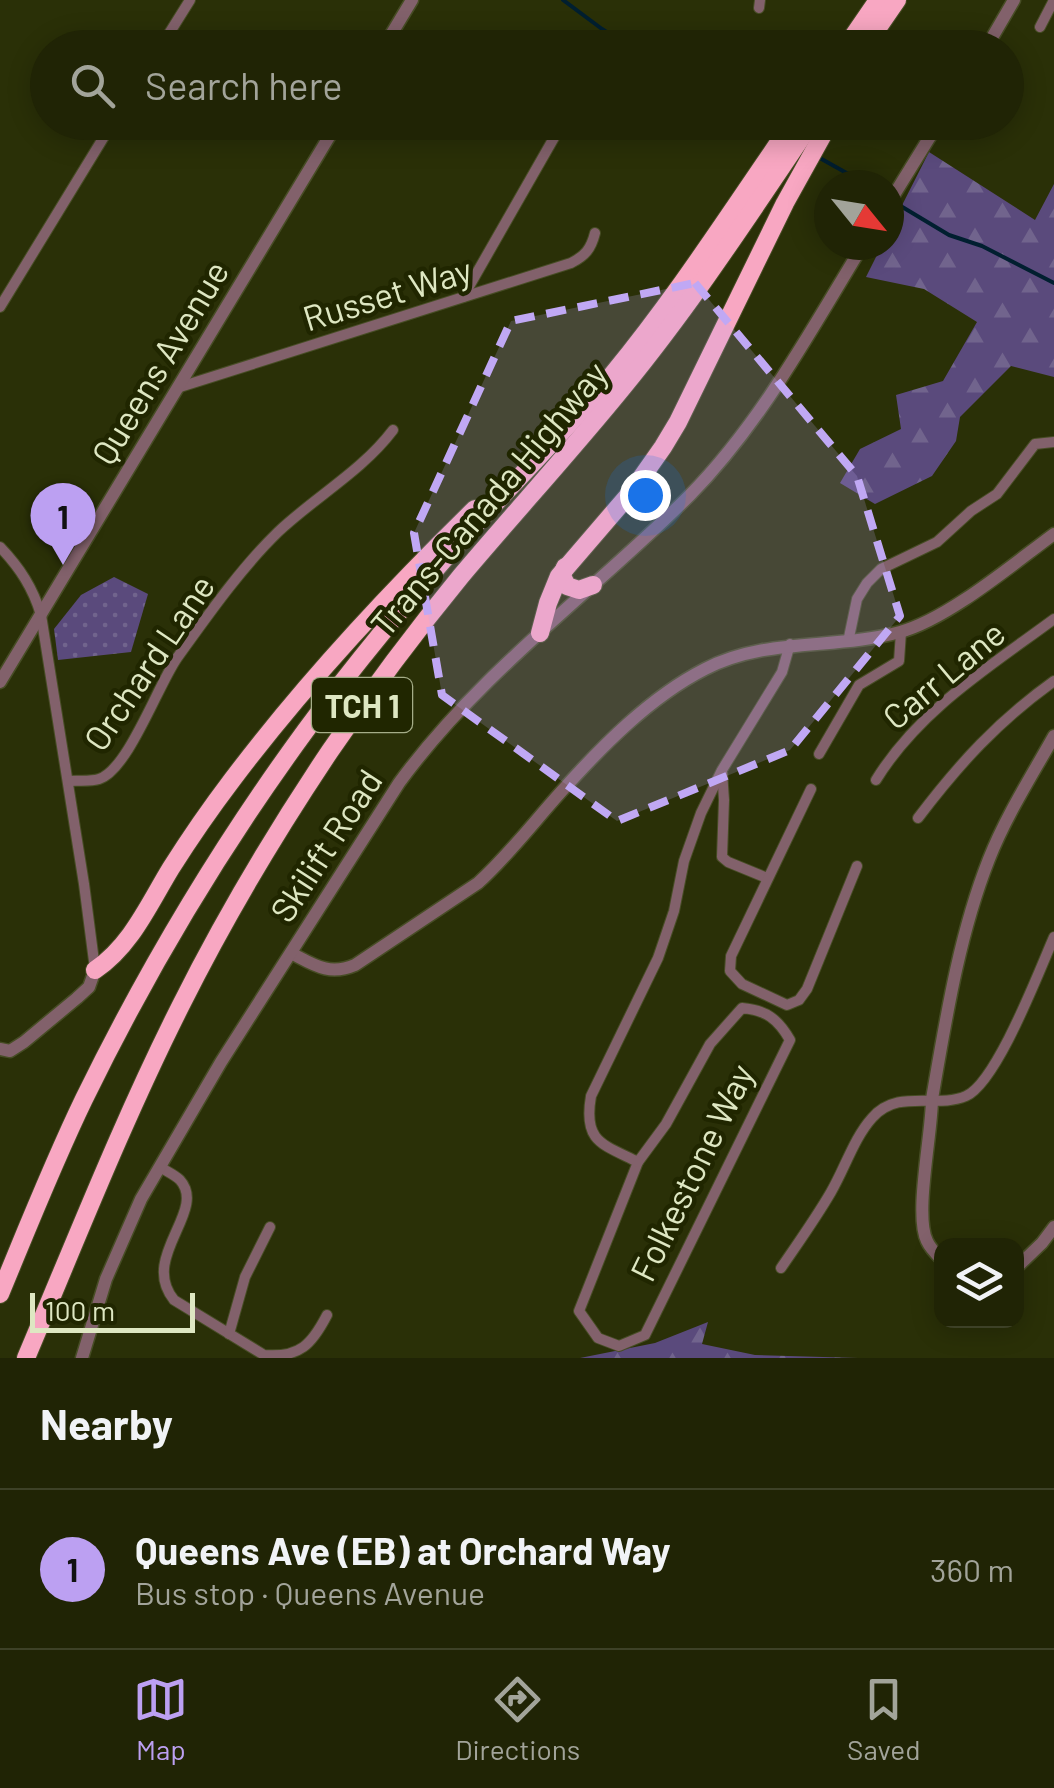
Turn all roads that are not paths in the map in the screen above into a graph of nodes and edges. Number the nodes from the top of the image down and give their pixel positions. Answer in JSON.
{"nodes":[{"id":1,"x":412,"y":0,"type":"edge"},
{"id":2,"x":878,"y":0,"type":"edge"},
{"id":3,"x":896,"y":0,"type":"edge"},
{"id":4,"x":909,"y":0,"type":"edge"},
{"id":5,"x":1014,"y":0,"type":"edge"},
{"id":6,"x":1054,"y":0,"type":"edge"},
{"id":7,"x":185,"y":2,"type":"edge"},
{"id":8,"x":1040,"y":27,"type":"dead end"},
{"id":9,"x":170,"y":30,"type":"edge"},
{"id":10,"x":394,"y":30,"type":"edge"},
{"id":11,"x":857,"y":30,"type":"edge"},
{"id":12,"x":876,"y":30,"type":"edge"},
{"id":13,"x":890,"y":30,"type":"edge"},
{"id":14,"x":996,"y":30,"type":"edge"},
{"id":15,"x":102,"y":140,"type":"edge"},
{"id":16,"x":327,"y":140,"type":"edge"},
{"id":17,"x":553,"y":140,"type":"edge"},
{"id":18,"x":780,"y":140,"type":"edge"},
{"id":19,"x":799,"y":140,"type":"edge"},
{"id":20,"x":820,"y":140,"type":"edge"},
{"id":21,"x":928,"y":140,"type":"edge"},
{"id":22,"x":904,"y":179,"type":"edge"},
{"id":23,"x":596,"y":233,"type":"dead end"},
{"id":24,"x":854,"y":260,"type":"edge"},
{"id":25,"x":462,"y":298,"type":"junction"},
{"id":26,"x":0,"y":307,"type":"edge"},
{"id":27,"x":180,"y":387,"type":"junction"},
{"id":28,"x":585,"y":406,"type":"junction"},
{"id":29,"x":393,"y":430,"type":"dead end"},
{"id":30,"x":1054,"y":442,"type":"edge"},
{"id":31,"x":1054,"y":534,"type":"edge"},
{"id":32,"x":0,"y":547,"type":"edge"},
{"id":33,"x":566,"y":566,"type":"junction"},
{"id":34,"x":593,"y":585,"type":"junction"},
{"id":35,"x":41,"y":616,"type":"junction"},
{"id":36,"x":1054,"y":619,"type":"edge"},
{"id":37,"x":901,"y":632,"type":"junction"},
{"id":38,"x":540,"y":633,"type":"junction"},
{"id":39,"x":848,"y":642,"type":"junction"},
{"id":40,"x":790,"y":644,"type":"junction"},
{"id":41,"x":0,"y":682,"type":"edge"},
{"id":42,"x":1054,"y":682,"type":"edge"},
{"id":43,"x":1054,"y":736,"type":"edge"},
{"id":44,"x":818,"y":754,"type":"dead end"},
{"id":45,"x":722,"y":770,"type":"junction"},
{"id":46,"x":876,"y":780,"type":"dead end"},
{"id":47,"x":68,"y":781,"type":"junction"},
{"id":48,"x":811,"y":790,"type":"dead end"},
{"id":49,"x":918,"y":818,"type":"dead end"},
{"id":50,"x":857,"y":866,"type":"dead end"},
{"id":51,"x":767,"y":878,"type":"junction"},
{"id":52,"x":1054,"y":937,"type":"edge"},
{"id":53,"x":291,"y":954,"type":"junction"},
{"id":54,"x":95,"y":970,"type":"junction"},
{"id":55,"x":4,"y":1054,"type":"edge"},
{"id":56,"x":932,"y":1099,"type":"junction"},
{"id":57,"x":638,"y":1162,"type":"junction"},
{"id":58,"x":160,"y":1167,"type":"junction"},
{"id":59,"x":270,"y":1227,"type":"dead end"},
{"id":60,"x":1054,"y":1227,"type":"edge"},
{"id":61,"x":934,"y":1250,"type":"edge"},
{"id":62,"x":1024,"y":1261,"type":"edge"},
{"id":63,"x":781,"y":1268,"type":"dead end"},
{"id":64,"x":0,"y":1294,"type":"edge"},
{"id":65,"x":326,"y":1315,"type":"dead end"},
{"id":66,"x":229,"y":1334,"type":"junction"},
{"id":67,"x":26,"y":1358,"type":"edge"},
{"id":68,"x":82,"y":1358,"type":"edge"}],
"edges":[{"from":1,"to":10,"type":"street"},
{"from":2,"to":11,"type":"highway"},
{"from":3,"to":12,"type":"highway"},
{"from":4,"to":13,"type":"highway"},
{"from":5,"to":14,"type":"street"},
{"from":6,"to":8,"type":"street"},
{"from":7,"to":9,"type":"street"},
{"from":15,"to":26,"type":"street"},
{"from":16,"to":27,"type":"street","name":"Queens Avenue"},
{"from":17,"to":25,"type":"street"},
{"from":18,"to":28,"type":"highway","name":"Trans-Canada Highway","number":"TCH 1"},
{"from":19,"to":67,"type":"highway","name":"Trans-Canada Highway","number":"TCH 1"},
{"from":20,"to":33,"type":"highway"},
{"from":21,"to":22,"type":"street"},
{"from":23,"to":25,"type":"street","name":"Russet Way"},
{"from":24,"to":34,"type":"street","name":"Skilift Road"},
{"from":25,"to":27,"type":"street","name":"Russet Way"},
{"from":27,"to":35,"type":"street","name":"Queens Avenue"},
{"from":28,"to":54,"type":"highway"},
{"from":28,"to":64,"type":"highway","name":"Trans-Canada Highway","number":"TCH 1"},
{"from":29,"to":47,"type":"street","name":"Orchard Lane"},
{"from":30,"to":39,"type":"street"},
{"from":31,"to":37,"type":"street"},
{"from":32,"to":35,"type":"street"},
{"from":33,"to":34,"type":"highway"},
{"from":33,"to":38,"type":"highway"},
{"from":34,"to":38,"type":"street","name":"Skilift Road"},
{"from":35,"to":41,"type":"street","name":"Queens Avenue"},
{"from":35,"to":47,"type":"street"},
{"from":36,"to":46,"type":"street","name":"Carr Lane"},
{"from":37,"to":39,"type":"street"},
{"from":37,"to":44,"type":"street"},
{"from":38,"to":53,"type":"street","name":"Skilift Road"},
{"from":39,"to":40,"type":"street"},
{"from":40,"to":45,"type":"street","name":"Folkestone Way"},
{"from":40,"to":53,"type":"street"},
{"from":42,"to":49,"type":"street"},
{"from":43,"to":56,"type":"street"},
{"from":45,"to":51,"type":"street"},
{"from":45,"to":57,"type":"street","name":"Folkestone Way"},
{"from":47,"to":54,"type":"street"},
{"from":48,"to":51,"type":"street"},
{"from":50,"to":51,"type":"street"},
{"from":52,"to":56,"type":"street"},
{"from":53,"to":58,"type":"street","name":"Skilift Road"},
{"from":54,"to":55,"type":"street"},
{"from":56,"to":61,"type":"street"},
{"from":56,"to":63,"type":"street"},
{"from":57,"to":57,"type":"street","name":"Folkestone Way"},
{"from":58,"to":66,"type":"street"},
{"from":58,"to":68,"type":"street","name":"Skilift Road"},
{"from":59,"to":66,"type":"street"},
{"from":60,"to":62,"type":"street"},
{"from":65,"to":66,"type":"street"}]}
